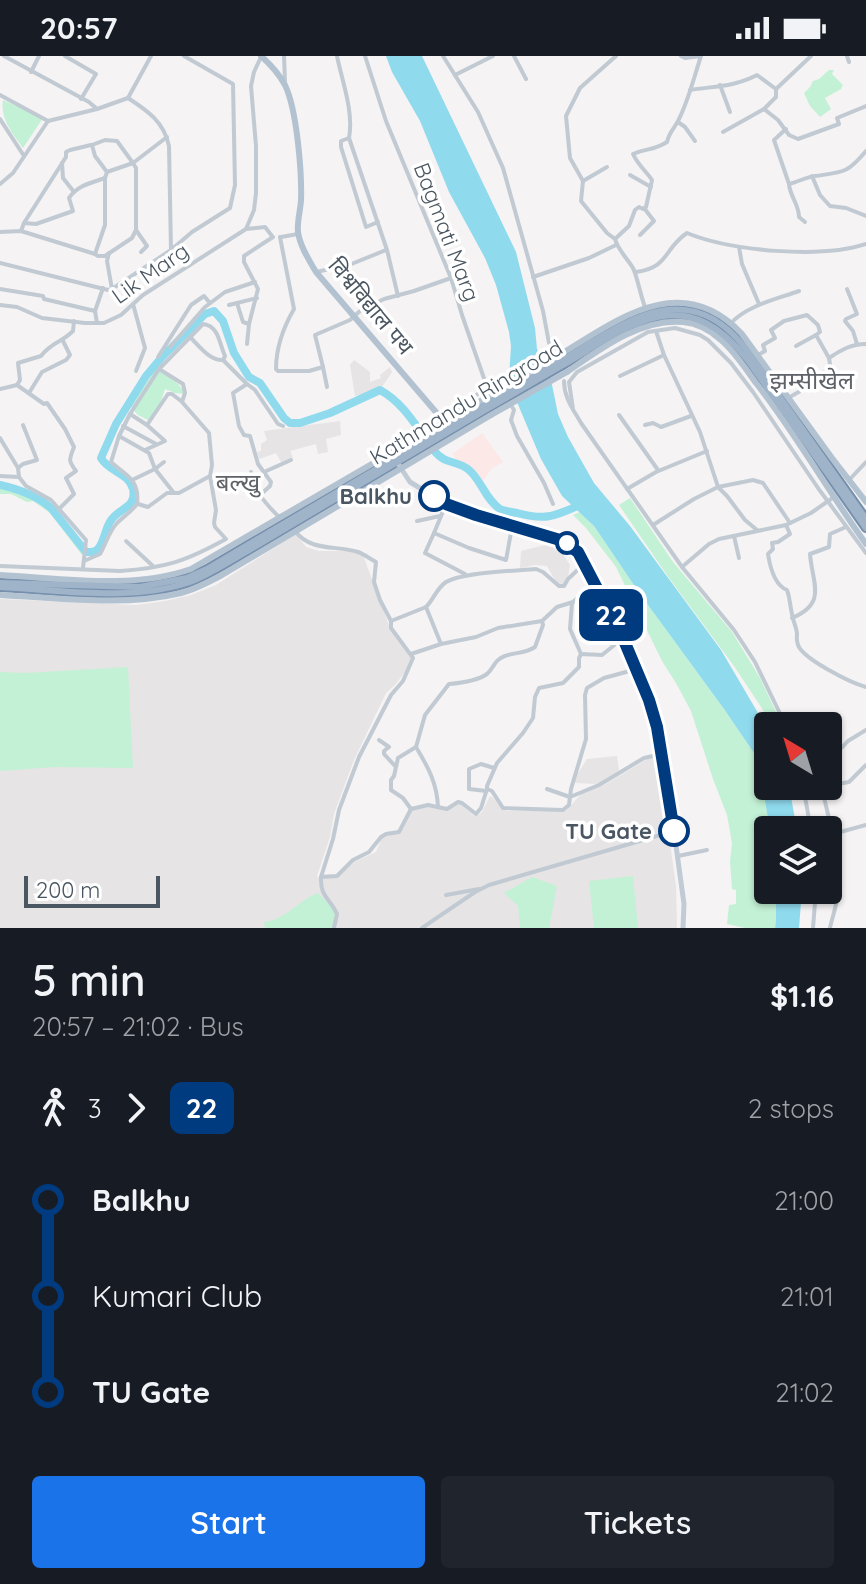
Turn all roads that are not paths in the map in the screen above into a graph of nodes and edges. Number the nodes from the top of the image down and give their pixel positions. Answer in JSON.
{"nodes":[{"id":1,"x":4,"y":56,"type":"edge"},
{"id":2,"x":39,"y":56,"type":"edge"},
{"id":3,"x":65,"y":56,"type":"edge"},
{"id":4,"x":151,"y":56,"type":"edge"},
{"id":5,"x":184,"y":56,"type":"edge"},
{"id":6,"x":261,"y":56,"type":"edge"},
{"id":7,"x":284,"y":56,"type":"edge"},
{"id":8,"x":337,"y":56,"type":"edge"},
{"id":9,"x":365,"y":56,"type":"edge"},
{"id":10,"x":443,"y":56,"type":"edge"},
{"id":11,"x":493,"y":56,"type":"edge"},
{"id":12,"x":514,"y":56,"type":"edge"},
{"id":13,"x":616,"y":56,"type":"edge"},
{"id":14,"x":681,"y":56,"type":"edge"},
{"id":15,"x":701,"y":56,"type":"edge"},
{"id":16,"x":811,"y":56,"type":"edge"},
{"id":17,"x":30,"y":72,"type":"junction"},
{"id":18,"x":455,"y":75,"type":"junction"},
{"id":19,"x":526,"y":79,"type":"dead end"},
{"id":20,"x":285,"y":85,"type":"junction"},
{"id":21,"x":720,"y":85,"type":"junction"},
{"id":22,"x":776,"y":89,"type":"junction"},
{"id":23,"x":690,"y":90,"type":"junction"},
{"id":24,"x":0,"y":95,"type":"edge"},
{"id":25,"x":128,"y":98,"type":"junction"},
{"id":26,"x":81,"y":99,"type":"junction"},
{"id":27,"x":866,"y":106,"type":"edge"},
{"id":28,"x":97,"y":109,"type":"junction"},
{"id":29,"x":764,"y":109,"type":"junction"},
{"id":30,"x":730,"y":112,"type":"dead end"},
{"id":31,"x":0,"y":119,"type":"edge"},
{"id":32,"x":48,"y":121,"type":"junction"},
{"id":33,"x":678,"y":122,"type":"junction"},
{"id":34,"x":786,"y":129,"type":"junction"},
{"id":35,"x":723,"y":132,"type":"dead end"},
{"id":36,"x":167,"y":137,"type":"junction"},
{"id":37,"x":349,"y":138,"type":"junction"},
{"id":38,"x":695,"y":141,"type":"dead end"},
{"id":39,"x":92,"y":145,"type":"junction"},
{"id":40,"x":866,"y":151,"type":"edge"},
{"id":41,"x":24,"y":156,"type":"junction"},
{"id":42,"x":62,"y":163,"type":"junction"},
{"id":43,"x":133,"y":163,"type":"junction"},
{"id":44,"x":607,"y":167,"type":"dead end"},
{"id":45,"x":106,"y":175,"type":"junction"},
{"id":46,"x":630,"y":175,"type":"dead end"},
{"id":47,"x":812,"y":176,"type":"junction"},
{"id":48,"x":583,"y":181,"type":"junction"},
{"id":49,"x":0,"y":184,"type":"edge"},
{"id":50,"x":789,"y":184,"type":"junction"},
{"id":51,"x":651,"y":187,"type":"junction"},
{"id":52,"x":74,"y":192,"type":"junction"},
{"id":53,"x":644,"y":208,"type":"junction"},
{"id":54,"x":866,"y":216,"type":"edge"},
{"id":55,"x":378,"y":222,"type":"junction"},
{"id":56,"x":805,"y":222,"type":"dead end"},
{"id":57,"x":24,"y":223,"type":"junction"},
{"id":58,"x":246,"y":229,"type":"junction"},
{"id":59,"x":136,"y":230,"type":"junction"},
{"id":60,"x":21,"y":231,"type":"junction"},
{"id":61,"x":0,"y":232,"type":"edge"},
{"id":62,"x":298,"y":234,"type":"junction"},
{"id":63,"x":640,"y":235,"type":"dead end"},
{"id":64,"x":273,"y":237,"type":"junction"},
{"id":65,"x":280,"y":237,"type":"junction"},
{"id":66,"x":616,"y":242,"type":"junction"},
{"id":67,"x":866,"y":244,"type":"edge"},
{"id":68,"x":739,"y":247,"type":"junction"},
{"id":69,"x":171,"y":250,"type":"junction"},
{"id":70,"x":387,"y":250,"type":"junction"},
{"id":71,"x":141,"y":252,"type":"dead end"},
{"id":72,"x":109,"y":253,"type":"junction"},
{"id":73,"x":95,"y":254,"type":"junction"},
{"id":74,"x":0,"y":263,"type":"edge"},
{"id":75,"x":316,"y":272,"type":"junction"},
{"id":76,"x":636,"y":272,"type":"junction"},
{"id":77,"x":533,"y":277,"type":"junction"},
{"id":78,"x":451,"y":278,"type":"junction"},
{"id":79,"x":255,"y":282,"type":"junction"},
{"id":80,"x":103,"y":288,"type":"junction"},
{"id":81,"x":0,"y":289,"type":"edge"},
{"id":82,"x":112,"y":289,"type":"junction"},
{"id":83,"x":847,"y":289,"type":"dead end"},
{"id":84,"x":799,"y":291,"type":"dead end"},
{"id":85,"x":398,"y":296,"type":"junction"},
{"id":86,"x":257,"y":298,"type":"junction"},
{"id":87,"x":210,"y":303,"type":"junction"},
{"id":88,"x":237,"y":303,"type":"junction"},
{"id":89,"x":133,"y":304,"type":"junction"},
{"id":90,"x":0,"y":305,"type":"edge"},
{"id":91,"x":229,"y":305,"type":"dead end"},
{"id":92,"x":759,"y":305,"type":"junction"},
{"id":93,"x":645,"y":307,"type":"junction"},
{"id":94,"x":95,"y":311,"type":"junction"},
{"id":95,"x":354,"y":316,"type":"junction"},
{"id":96,"x":74,"y":321,"type":"junction"},
{"id":97,"x":182,"y":321,"type":"junction"},
{"id":98,"x":97,"y":323,"type":"junction"},
{"id":99,"x":731,"y":323,"type":"junction"},
{"id":100,"x":249,"y":324,"type":"junction"},
{"id":101,"x":187,"y":327,"type":"junction"},
{"id":102,"x":656,"y":331,"type":"junction"},
{"id":103,"x":816,"y":335,"type":"junction"},
{"id":104,"x":190,"y":337,"type":"junction"},
{"id":105,"x":63,"y":341,"type":"junction"},
{"id":106,"x":171,"y":343,"type":"junction"},
{"id":107,"x":247,"y":344,"type":"dead end"},
{"id":108,"x":857,"y":344,"type":"junction"},
{"id":109,"x":866,"y":344,"type":"edge"},
{"id":110,"x":796,"y":346,"type":"dead end"},
{"id":111,"x":664,"y":355,"type":"junction"},
{"id":112,"x":758,"y":355,"type":"junction"},
{"id":113,"x":158,"y":357,"type":"dead end"},
{"id":114,"x":738,"y":358,"type":"junction"},
{"id":115,"x":829,"y":358,"type":"junction"},
{"id":116,"x":223,"y":360,"type":"junction"},
{"id":117,"x":563,"y":361,"type":"junction"},
{"id":118,"x":731,"y":363,"type":"junction"},
{"id":119,"x":323,"y":367,"type":"junction"},
{"id":120,"x":159,"y":369,"type":"junction"},
{"id":121,"x":136,"y":371,"type":"dead end"},
{"id":122,"x":620,"y":376,"type":"dead end"},
{"id":123,"x":564,"y":381,"type":"dead end"},
{"id":124,"x":247,"y":384,"type":"junction"},
{"id":125,"x":17,"y":385,"type":"junction"},
{"id":126,"x":327,"y":387,"type":"dead end"},
{"id":127,"x":487,"y":387,"type":"junction"},
{"id":128,"x":0,"y":389,"type":"edge"},
{"id":129,"x":29,"y":393,"type":"junction"},
{"id":130,"x":788,"y":398,"type":"junction"},
{"id":131,"x":182,"y":402,"type":"junction"},
{"id":132,"x":573,"y":409,"type":"junction"},
{"id":133,"x":130,"y":414,"type":"junction"},
{"id":134,"x":619,"y":415,"type":"dead end"},
{"id":135,"x":691,"y":416,"type":"junction"},
{"id":136,"x":800,"y":420,"type":"junction"},
{"id":137,"x":23,"y":425,"type":"dead end"},
{"id":138,"x":147,"y":425,"type":"junction"},
{"id":139,"x":645,"y":425,"type":"dead end"},
{"id":140,"x":123,"y":426,"type":"junction"},
{"id":141,"x":283,"y":426,"type":"dead end"},
{"id":142,"x":448,"y":427,"type":"junction"},
{"id":143,"x":439,"y":435,"type":"junction"},
{"id":144,"x":119,"y":436,"type":"junction"},
{"id":145,"x":0,"y":438,"type":"edge"},
{"id":146,"x":800,"y":438,"type":"junction"},
{"id":147,"x":157,"y":444,"type":"junction"},
{"id":148,"x":453,"y":447,"type":"dead end"},
{"id":149,"x":144,"y":451,"type":"junction"},
{"id":150,"x":707,"y":451,"type":"junction"},
{"id":151,"x":408,"y":454,"type":"junction"},
{"id":152,"x":291,"y":460,"type":"dead end"},
{"id":153,"x":396,"y":461,"type":"junction"},
{"id":154,"x":164,"y":462,"type":"dead end"},
{"id":155,"x":866,"y":462,"type":"edge"},
{"id":156,"x":18,"y":468,"type":"junction"},
{"id":157,"x":155,"y":469,"type":"junction"},
{"id":158,"x":658,"y":470,"type":"junction"},
{"id":159,"x":251,"y":472,"type":"dead end"},
{"id":160,"x":264,"y":472,"type":"junction"},
{"id":161,"x":0,"y":476,"type":"edge"},
{"id":162,"x":210,"y":476,"type":"junction"},
{"id":163,"x":19,"y":477,"type":"junction"},
{"id":164,"x":850,"y":479,"type":"junction"},
{"id":165,"x":132,"y":480,"type":"junction"},
{"id":166,"x":718,"y":487,"type":"junction"},
{"id":167,"x":627,"y":489,"type":"junction"},
{"id":168,"x":174,"y":493,"type":"junction"},
{"id":169,"x":259,"y":496,"type":"junction"},
{"id":170,"x":831,"y":499,"type":"junction"},
{"id":171,"x":866,"y":502,"type":"edge"},
{"id":172,"x":137,"y":504,"type":"junction"},
{"id":173,"x":446,"y":504,"type":"junction"},
{"id":174,"x":553,"y":504,"type":"dead end"},
{"id":175,"x":60,"y":508,"type":"junction"},
{"id":176,"x":440,"y":516,"type":"junction"},
{"id":177,"x":279,"y":517,"type":"junction"},
{"id":178,"x":866,"y":519,"type":"edge"},
{"id":179,"x":417,"y":521,"type":"dead end"},
{"id":180,"x":788,"y":524,"type":"junction"},
{"id":181,"x":653,"y":525,"type":"junction"},
{"id":182,"x":512,"y":527,"type":"junction"},
{"id":183,"x":846,"y":527,"type":"junction"},
{"id":184,"x":866,"y":528,"type":"edge"},
{"id":185,"x":757,"y":530,"type":"junction"},
{"id":186,"x":295,"y":531,"type":"junction"},
{"id":187,"x":434,"y":533,"type":"junction"},
{"id":188,"x":734,"y":536,"type":"junction"},
{"id":189,"x":126,"y":541,"type":"dead end"},
{"id":190,"x":866,"y":544,"type":"edge"},
{"id":191,"x":866,"y":553,"type":"edge"},
{"id":192,"x":231,"y":554,"type":"junction"},
{"id":193,"x":739,"y":558,"type":"dead end"},
{"id":194,"x":84,"y":560,"type":"junction"},
{"id":195,"x":506,"y":560,"type":"junction"},
{"id":196,"x":585,"y":563,"type":"junction"},
{"id":197,"x":0,"y":566,"type":"edge"},
{"id":198,"x":154,"y":567,"type":"junction"},
{"id":199,"x":682,"y":567,"type":"junction"},
{"id":200,"x":83,"y":569,"type":"junction"},
{"id":201,"x":504,"y":572,"type":"junction"},
{"id":202,"x":0,"y":575,"type":"edge"},
{"id":203,"x":467,"y":575,"type":"junction"},
{"id":204,"x":595,"y":582,"type":"junction"},
{"id":205,"x":0,"y":585,"type":"edge"},
{"id":206,"x":0,"y":595,"type":"edge"},
{"id":207,"x":572,"y":602,"type":"junction"},
{"id":208,"x":426,"y":607,"type":"junction"},
{"id":209,"x":792,"y":618,"type":"junction"},
{"id":210,"x":391,"y":621,"type":"junction"},
{"id":211,"x":542,"y":621,"type":"junction"},
{"id":212,"x":623,"y":638,"type":"junction"},
{"id":213,"x":441,"y":644,"type":"junction"},
{"id":214,"x":411,"y":654,"type":"junction"},
{"id":215,"x":581,"y":654,"type":"junction"},
{"id":216,"x":637,"y":669,"type":"junction"},
{"id":217,"x":866,"y":687,"type":"edge"},
{"id":218,"x":780,"y":712,"type":"edge"},
{"id":219,"x":866,"y":730,"type":"edge"},
{"id":220,"x":379,"y":740,"type":"dead end"},
{"id":221,"x":416,"y":747,"type":"junction"},
{"id":222,"x":842,"y":748,"type":"edge"},
{"id":223,"x":662,"y":754,"type":"junction"},
{"id":224,"x":866,"y":765,"type":"edge"},
{"id":225,"x":395,"y":766,"type":"junction"},
{"id":226,"x":494,"y":768,"type":"junction"},
{"id":227,"x":842,"y":783,"type":"edge"},
{"id":228,"x":547,"y":789,"type":"dead end"},
{"id":229,"x":487,"y":790,"type":"junction"},
{"id":230,"x":570,"y":797,"type":"junction"},
{"id":231,"x":438,"y":807,"type":"junction"},
{"id":232,"x":411,"y":809,"type":"junction"},
{"id":233,"x":866,"y":825,"type":"edge"},
{"id":234,"x":674,"y":831,"type":"junction"},
{"id":235,"x":842,"y":832,"type":"edge"},
{"id":236,"x":707,"y":850,"type":"dead end"},
{"id":237,"x":678,"y":856,"type":"junction"},
{"id":238,"x":321,"y":877,"type":"junction"},
{"id":239,"x":481,"y":889,"type":"junction"},
{"id":240,"x":446,"y":895,"type":"dead end"},
{"id":241,"x":815,"y":904,"type":"edge"},
{"id":242,"x":836,"y":904,"type":"edge"},
{"id":243,"x":334,"y":928,"type":"edge"},
{"id":244,"x":422,"y":928,"type":"edge"},
{"id":245,"x":683,"y":928,"type":"edge"},
{"id":246,"x":813,"y":928,"type":"edge"},
{"id":247,"x":830,"y":928,"type":"edge"}],
"edges":[{"from":1,"to":17,"type":"street"},
{"from":2,"to":17,"type":"street"},
{"from":3,"to":26,"type":"street"},
{"from":4,"to":25,"type":"street"},
{"from":5,"to":69,"type":"street"},
{"from":6,"to":20,"type":"main road","name":"विश्वविद्याल पथ"},
{"from":6,"to":58,"type":"street"},
{"from":7,"to":20,"type":"street"},
{"from":8,"to":37,"type":"street"},
{"from":9,"to":78,"type":"street","name":"Bagmati Marg"},
{"from":10,"to":18,"type":"street"},
{"from":11,"to":18,"type":"street"},
{"from":12,"to":19,"type":"street"},
{"from":13,"to":48,"type":"street"},
{"from":14,"to":15,"type":"street"},
{"from":15,"to":23,"type":"street"},
{"from":16,"to":22,"type":"street"},
{"from":17,"to":26,"type":"street"},
{"from":18,"to":77,"type":"street"},
{"from":20,"to":62,"type":"main road","name":"विश्वविद्याल पथ"},
{"from":21,"to":22,"type":"street"},
{"from":21,"to":23,"type":"street"},
{"from":21,"to":30,"type":"street"},
{"from":22,"to":29,"type":"street"},
{"from":23,"to":33,"type":"street"},
{"from":24,"to":32,"type":"street"},
{"from":25,"to":28,"type":"street"},
{"from":25,"to":36,"type":"street"},
{"from":26,"to":28,"type":"street"},
{"from":27,"to":34,"type":"street"},
{"from":28,"to":32,"type":"street"},
{"from":29,"to":34,"type":"street"},
{"from":29,"to":35,"type":"street"},
{"from":31,"to":41,"type":"street"},
{"from":32,"to":41,"type":"street"},
{"from":33,"to":38,"type":"street"},
{"from":33,"to":51,"type":"street"},
{"from":34,"to":50,"type":"street"},
{"from":36,"to":43,"type":"street"},
{"from":36,"to":69,"type":"street"},
{"from":37,"to":55,"type":"street"},
{"from":37,"to":55,"type":"street"},
{"from":39,"to":42,"type":"street"},
{"from":39,"to":43,"type":"street"},
{"from":39,"to":45,"type":"street"},
{"from":40,"to":47,"type":"street"},
{"from":41,"to":49,"type":"street"},
{"from":42,"to":52,"type":"street"},
{"from":42,"to":57,"type":"street"},
{"from":43,"to":45,"type":"street"},
{"from":43,"to":59,"type":"street"},
{"from":44,"to":48,"type":"street"},
{"from":45,"to":52,"type":"street"},
{"from":45,"to":73,"type":"street"},
{"from":46,"to":51,"type":"street"},
{"from":47,"to":50,"type":"street"},
{"from":47,"to":54,"type":"street"},
{"from":48,"to":66,"type":"street"},
{"from":50,"to":56,"type":"street"},
{"from":51,"to":53,"type":"street"},
{"from":52,"to":57,"type":"street"},
{"from":53,"to":63,"type":"street"},
{"from":53,"to":66,"type":"street"},
{"from":55,"to":70,"type":"street"},
{"from":57,"to":60,"type":"street"},
{"from":58,"to":64,"type":"street"},
{"from":58,"to":89,"type":"street","name":"Lik Marg"},
{"from":59,"to":71,"type":"street"},
{"from":59,"to":72,"type":"street"},
{"from":60,"to":61,"type":"street"},
{"from":60,"to":73,"type":"street"},
{"from":62,"to":65,"type":"street"},
{"from":62,"to":75,"type":"main road","name":"विश्वविद्याल पथ"},
{"from":64,"to":65,"type":"street"},
{"from":64,"to":79,"type":"street"},
{"from":65,"to":119,"type":"street"},
{"from":66,"to":76,"type":"street"},
{"from":66,"to":77,"type":"street"},
{"from":67,"to":68,"type":"street"},
{"from":68,"to":76,"type":"street"},
{"from":68,"to":92,"type":"street"},
{"from":69,"to":82,"type":"street"},
{"from":70,"to":75,"type":"street"},
{"from":70,"to":85,"type":"street"},
{"from":72,"to":73,"type":"street"},
{"from":72,"to":82,"type":"street"},
{"from":74,"to":80,"type":"street"},
{"from":75,"to":95,"type":"main road","name":"विश्वविद्याल पथ"},
{"from":76,"to":93,"type":"street"},
{"from":77,"to":117,"type":"street"},
{"from":78,"to":85,"type":"street"},
{"from":78,"to":127,"type":"street","name":"Bagmati Marg"},
{"from":79,"to":86,"type":"street"},
{"from":79,"to":87,"type":"street"},
{"from":80,"to":82,"type":"street"},
{"from":80,"to":94,"type":"street"},
{"from":81,"to":94,"type":"street"},
{"from":83,"to":108,"type":"street"},
{"from":84,"to":92,"type":"street"},
{"from":85,"to":95,"type":"street"},
{"from":86,"to":88,"type":"street"},
{"from":86,"to":100,"type":"street"},
{"from":87,"to":97,"type":"street"},
{"from":87,"to":101,"type":"street"},
{"from":88,"to":91,"type":"street"},
{"from":88,"to":100,"type":"street"},
{"from":89,"to":98,"type":"street","name":"Lik Marg"},
{"from":89,"to":121,"type":"street"},
{"from":90,"to":96,"type":"street","name":"Lik Marg"},
{"from":92,"to":99,"type":"street"},
{"from":93,"to":99,"type":"main road"},
{"from":93,"to":117,"type":"main road"},
{"from":94,"to":98,"type":"street"},
{"from":95,"to":119,"type":"street"},
{"from":95,"to":142,"type":"main road","name":"विश्वविद्याल पथ"},
{"from":96,"to":98,"type":"street","name":"Lik Marg"},
{"from":96,"to":105,"type":"street"},
{"from":97,"to":101,"type":"street"},
{"from":97,"to":106,"type":"street"},
{"from":99,"to":112,"type":"main road"},
{"from":100,"to":107,"type":"street"},
{"from":101,"to":106,"type":"street"},
{"from":102,"to":111,"type":"street"},
{"from":102,"to":118,"type":"street"},
{"from":102,"to":132,"type":"street"},
{"from":103,"to":110,"type":"street"},
{"from":103,"to":112,"type":"street"},
{"from":103,"to":115,"type":"street"},
{"from":104,"to":116,"type":"street"},
{"from":104,"to":116,"type":"street"},
{"from":104,"to":120,"type":"street"},
{"from":105,"to":125,"type":"street"},
{"from":105,"to":129,"type":"street"},
{"from":106,"to":113,"type":"street"},
{"from":108,"to":109,"type":"street"},
{"from":108,"to":115,"type":"street"},
{"from":111,"to":122,"type":"street"},
{"from":111,"to":135,"type":"street"},
{"from":112,"to":130,"type":"main road"},
{"from":114,"to":117,"type":"main road"},
{"from":114,"to":118,"type":"street"},
{"from":114,"to":146,"type":"main road"},
{"from":115,"to":130,"type":"street"},
{"from":116,"to":124,"type":"street"},
{"from":117,"to":136,"type":"highway","name":"Kathmandu Ringroad"},
{"from":117,"to":142,"type":"highway","name":"Kathmandu Ringroad","bridge":true},
{"from":117,"to":146,"type":"highway","name":"Kathmandu Ringroad"},
{"from":118,"to":170,"type":"street"},
{"from":119,"to":126,"type":"street"},
{"from":120,"to":131,"type":"street"},
{"from":120,"to":133,"type":"street"},
{"from":123,"to":132,"type":"street"},
{"from":124,"to":141,"type":"street"},
{"from":124,"to":160,"type":"street"},
{"from":125,"to":128,"type":"street"},
{"from":125,"to":129,"type":"street"},
{"from":127,"to":142,"type":"street"},
{"from":127,"to":174,"type":"street"},
{"from":129,"to":175,"type":"street"},
{"from":130,"to":136,"type":"main road"},
{"from":131,"to":138,"type":"street"},
{"from":131,"to":162,"type":"street"},
{"from":132,"to":167,"type":"street"},
{"from":133,"to":138,"type":"street"},
{"from":133,"to":140,"type":"street"},
{"from":134,"to":158,"type":"street"},
{"from":135,"to":139,"type":"street"},
{"from":135,"to":150,"type":"street"},
{"from":136,"to":164,"type":"main road"},
{"from":136,"to":178,"type":"highway","name":"Kathmandu Ringroad"},
{"from":137,"to":156,"type":"street"},
{"from":138,"to":147,"type":"street"},
{"from":140,"to":144,"type":"street"},
{"from":140,"to":147,"type":"street"},
{"from":142,"to":143,"type":"highway","name":"Kathmandu Ringroad"},
{"from":142,"to":143,"type":"main road"},
{"from":142,"to":148,"type":"street"},
{"from":143,"to":151,"type":"highway","name":"Kathmandu Ringroad"},
{"from":143,"to":151,"type":"main road"},
{"from":144,"to":149,"type":"street"},
{"from":144,"to":165,"type":"street"},
{"from":145,"to":156,"type":"street"},
{"from":146,"to":170,"type":"main road"},
{"from":146,"to":184,"type":"highway","name":"Kathmandu Ringroad"},
{"from":147,"to":149,"type":"street"},
{"from":149,"to":157,"type":"street"},
{"from":150,"to":158,"type":"street"},
{"from":150,"to":166,"type":"street"},
{"from":151,"to":153,"type":"highway","name":"Kathmandu Ringroad"},
{"from":151,"to":153,"type":"main road"},
{"from":152,"to":160,"type":"street"},
{"from":153,"to":173,"type":"main road"},
{"from":153,"to":177,"type":"main road"},
{"from":153,"to":186,"type":"main road"},
{"from":153,"to":192,"type":"highway","name":"Kathmandu Ringroad"},
{"from":154,"to":157,"type":"street"},
{"from":155,"to":164,"type":"street"},
{"from":156,"to":163,"type":"street"},
{"from":157,"to":165,"type":"street"},
{"from":157,"to":168,"type":"street"},
{"from":158,"to":167,"type":"street"},
{"from":159,"to":169,"type":"street"},
{"from":160,"to":169,"type":"street"},
{"from":161,"to":163,"type":"street"},
{"from":162,"to":168,"type":"street"},
{"from":162,"to":198,"type":"street"},
{"from":163,"to":175,"type":"street"},
{"from":164,"to":171,"type":"main road"},
{"from":165,"to":172,"type":"street"},
{"from":166,"to":180,"type":"street"},
{"from":166,"to":181,"type":"street"},
{"from":166,"to":185,"type":"street"},
{"from":167,"to":181,"type":"street"},
{"from":168,"to":172,"type":"street"},
{"from":169,"to":177,"type":"street"},
{"from":170,"to":180,"type":"street"},
{"from":170,"to":183,"type":"street"},
{"from":170,"to":190,"type":"main road"},
{"from":172,"to":194,"type":"street"},
{"from":173,"to":176,"type":"street"},
{"from":173,"to":182,"type":"main road"},
{"from":175,"to":194,"type":"street"},
{"from":176,"to":179,"type":"street"},
{"from":176,"to":187,"type":"street"},
{"from":177,"to":192,"type":"main road"},
{"from":180,"to":185,"type":"street"},
{"from":180,"to":209,"type":"street"},
{"from":181,"to":199,"type":"street"},
{"from":182,"to":195,"type":"street"},
{"from":182,"to":196,"type":"main road"},
{"from":183,"to":191,"type":"street"},
{"from":183,"to":209,"type":"street"},
{"from":185,"to":188,"type":"street"},
{"from":186,"to":206,"type":"main road"},
{"from":186,"to":210,"type":"street"},
{"from":187,"to":195,"type":"street"},
{"from":187,"to":203,"type":"street"},
{"from":188,"to":193,"type":"street"},
{"from":188,"to":199,"type":"street"},
{"from":189,"to":198,"type":"street"},
{"from":192,"to":202,"type":"main road"},
{"from":192,"to":205,"type":"highway","name":"Kathmandu Ringroad"},
{"from":194,"to":200,"type":"street"},
{"from":195,"to":201,"type":"street"},
{"from":196,"to":201,"type":"street"},
{"from":196,"to":204,"type":"main road"},
{"from":197,"to":200,"type":"street"},
{"from":198,"to":200,"type":"street"},
{"from":199,"to":218,"type":"street"},
{"from":201,"to":203,"type":"street"},
{"from":203,"to":208,"type":"street"},
{"from":204,"to":207,"type":"street"},
{"from":204,"to":212,"type":"main road"},
{"from":207,"to":211,"type":"street"},
{"from":207,"to":215,"type":"street"},
{"from":208,"to":210,"type":"street"},
{"from":208,"to":213,"type":"street"},
{"from":209,"to":217,"type":"street"},
{"from":210,"to":214,"type":"street"},
{"from":211,"to":213,"type":"street"},
{"from":211,"to":221,"type":"street"},
{"from":212,"to":215,"type":"street"},
{"from":212,"to":216,"type":"main road"},
{"from":213,"to":214,"type":"street"},
{"from":214,"to":238,"type":"street"},
{"from":215,"to":226,"type":"street"},
{"from":216,"to":223,"type":"main road"},
{"from":216,"to":230,"type":"street"},
{"from":219,"to":222,"type":"street"},
{"from":220,"to":225,"type":"street"},
{"from":221,"to":225,"type":"street"},
{"from":221,"to":231,"type":"street"},
{"from":223,"to":230,"type":"street"},
{"from":223,"to":234,"type":"main road"},
{"from":224,"to":227,"type":"street"},
{"from":225,"to":232,"type":"street"},
{"from":226,"to":229,"type":"street"},
{"from":226,"to":229,"type":"street"},
{"from":228,"to":230,"type":"street"},
{"from":229,"to":230,"type":"street"},
{"from":229,"to":231,"type":"street"},
{"from":231,"to":232,"type":"street"},
{"from":232,"to":238,"type":"street"},
{"from":233,"to":235,"type":"street"},
{"from":234,"to":237,"type":"main road"},
{"from":234,"to":239,"type":"street"},
{"from":236,"to":237,"type":"street"},
{"from":237,"to":245,"type":"main road"},
{"from":238,"to":243,"type":"street"},
{"from":239,"to":240,"type":"street"},
{"from":239,"to":244,"type":"street"},
{"from":241,"to":246,"type":"street"},
{"from":242,"to":247,"type":"street"}]}
